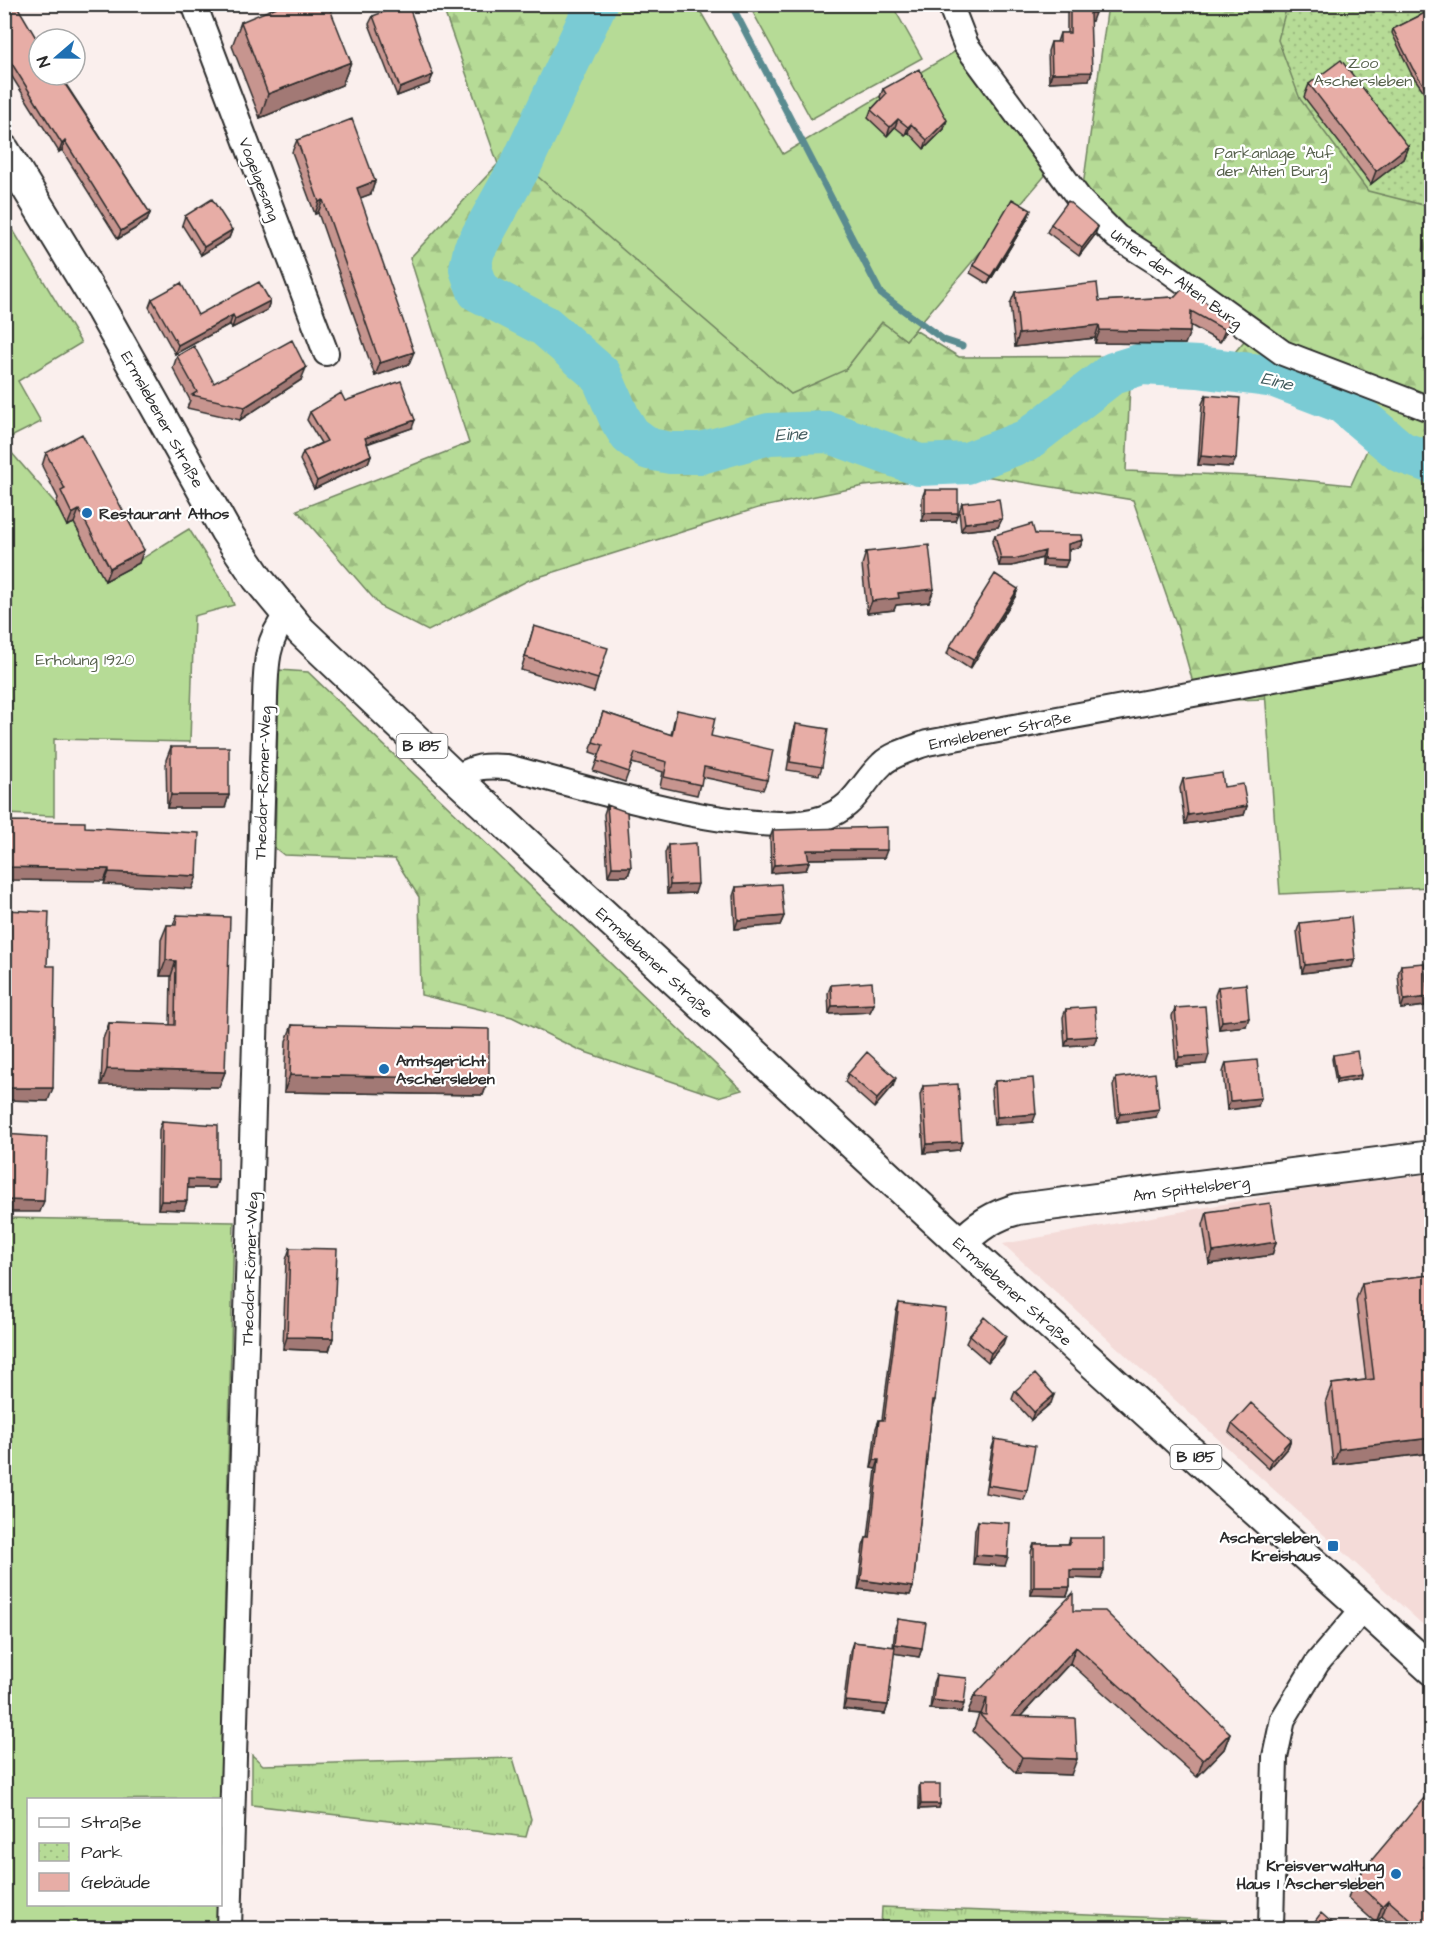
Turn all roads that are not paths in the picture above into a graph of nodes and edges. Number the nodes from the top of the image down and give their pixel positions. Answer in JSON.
{"nodes":[{"id":1,"x":194,"y":4,"type":"edge"},
{"id":2,"x":950,"y":4,"type":"edge"},
{"id":3,"x":4,"y":150,"type":"edge"},
{"id":4,"x":326,"y":353,"type":"dead end"},
{"id":5,"x":1431,"y":410,"type":"edge"},
{"id":6,"x":287,"y":615,"type":"junction"},
{"id":7,"x":1431,"y":650,"type":"edge"},
{"id":8,"x":457,"y":779,"type":"junction"},
{"id":9,"x":1431,"y":1156,"type":"edge"},
{"id":10,"x":961,"y":1244,"type":"junction"},
{"id":11,"x":1364,"y":1608,"type":"junction"},
{"id":12,"x":1431,"y":1670,"type":"edge"},
{"id":13,"x":228,"y":1929,"type":"edge"},
{"id":14,"x":1271,"y":1929,"type":"edge"}],
"edges":[{"from":1,"to":4,"type":"street","name":"Vogelgesang"},
{"from":2,"to":5,"type":"street","name":"Unter der Alten Burg"},
{"from":3,"to":6,"type":"main road","name":"Ermslebener Straße","number":"B 185"},
{"from":6,"to":8,"type":"main road","name":"Ermslebener Straße","number":"B 185"},
{"from":6,"to":13,"type":"street","name":"Theodor-Römer-Weg"},
{"from":7,"to":8,"type":"street","name":"Emslebener Straße"},
{"from":8,"to":10,"type":"main road","name":"Ermslebener Straße","number":"B 185"},
{"from":9,"to":10,"type":"main road","name":"Am Spittelsberg"},
{"from":10,"to":11,"type":"main road","name":"Ermslebener Straße","number":"B 185"},
{"from":11,"to":12,"type":"main road","name":"Ermslebener Straße","number":"B 185"},
{"from":11,"to":14,"type":"street"}]}
